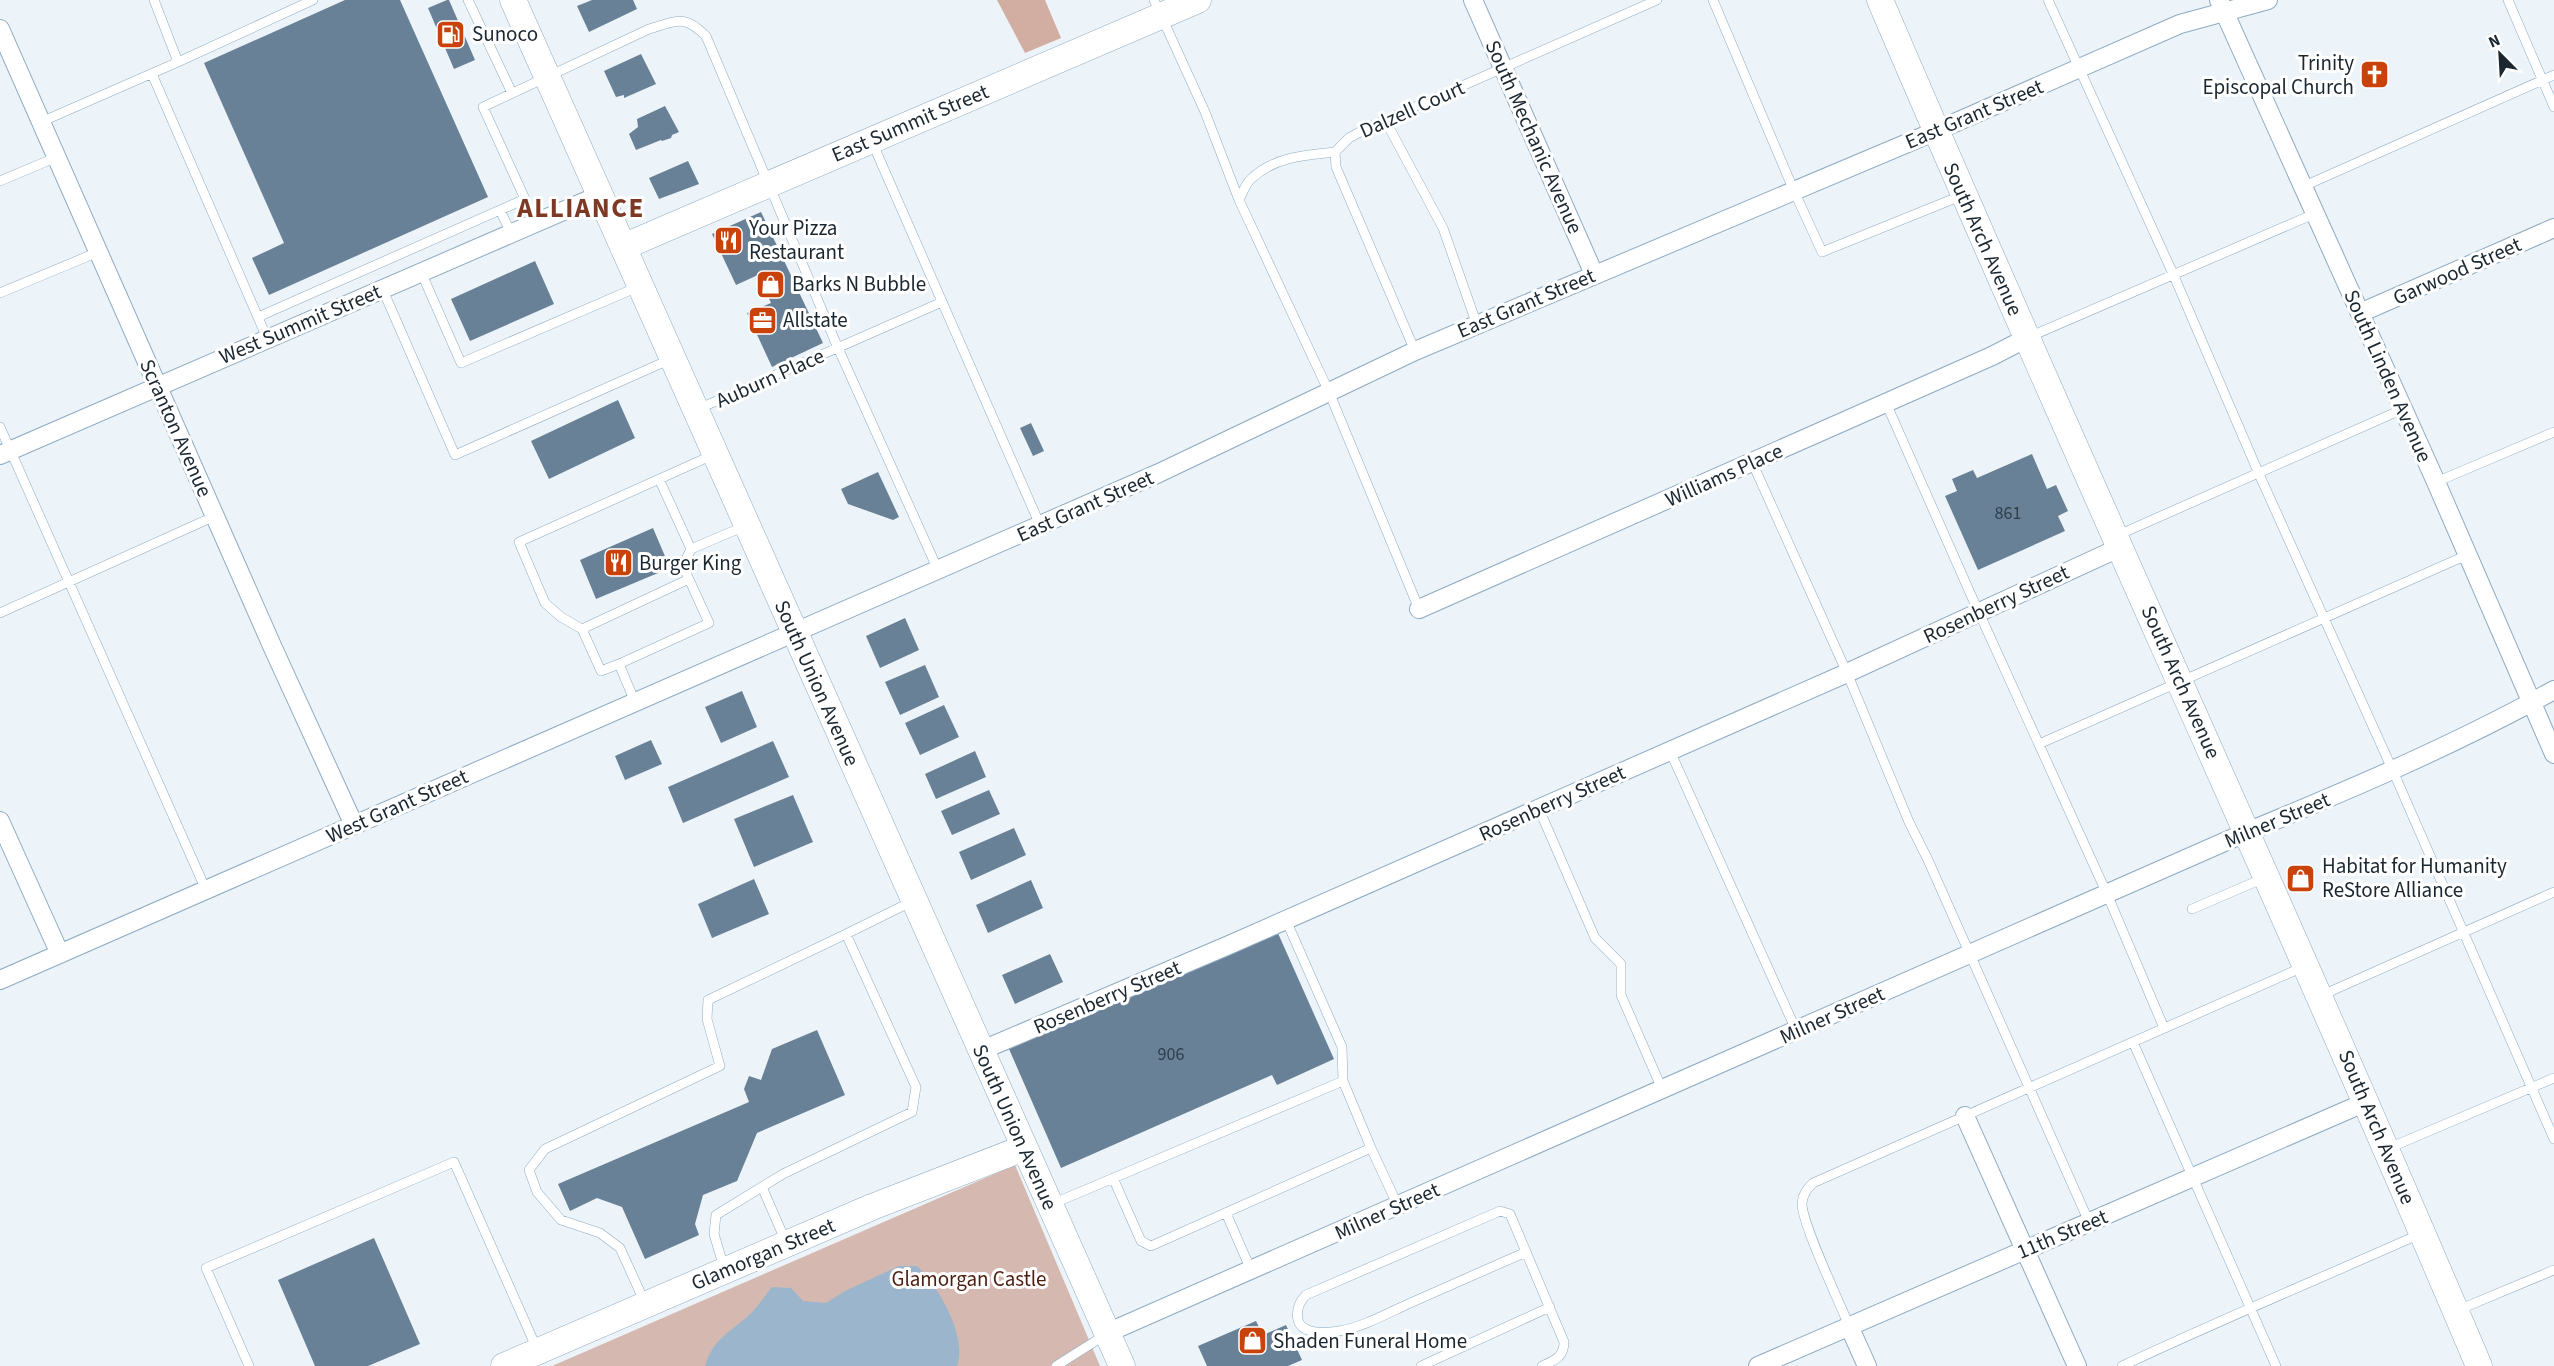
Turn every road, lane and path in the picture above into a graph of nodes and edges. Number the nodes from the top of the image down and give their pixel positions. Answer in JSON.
{"nodes":[{"id":1,"x":154,"y":0,"type":"edge"},
{"id":2,"x":313,"y":0,"type":"edge"},
{"id":3,"x":468,"y":0,"type":"edge"},
{"id":4,"x":513,"y":0,"type":"edge"},
{"id":5,"x":1198,"y":0,"type":"edge"},
{"id":6,"x":1473,"y":0,"type":"edge"},
{"id":7,"x":1657,"y":0,"type":"edge"},
{"id":8,"x":1713,"y":0,"type":"edge"},
{"id":9,"x":1880,"y":0,"type":"edge"},
{"id":10,"x":2048,"y":0,"type":"edge"},
{"id":11,"x":2268,"y":0,"type":"edge"},
{"id":12,"x":2508,"y":0,"type":"edge"},
{"id":13,"x":303,"y":2,"type":"edge"},
{"id":14,"x":2222,"y":7,"type":"edge"},
{"id":15,"x":1158,"y":8,"type":"edge"},
{"id":16,"x":0,"y":29,"type":"edge"},
{"id":17,"x":178,"y":62,"type":"junction"},
{"id":18,"x":1504,"y":68,"type":"junction"},
{"id":19,"x":2079,"y":69,"type":"junction"},
{"id":20,"x":152,"y":74,"type":"junction"},
{"id":21,"x":2554,"y":75,"type":"edge"},
{"id":22,"x":547,"y":76,"type":"junction"},
{"id":23,"x":2542,"y":80,"type":"junction"},
{"id":24,"x":512,"y":93,"type":"junction"},
{"id":25,"x":2554,"y":107,"type":"edge"},
{"id":26,"x":1385,"y":120,"type":"junction"},
{"id":27,"x":41,"y":122,"type":"junction"},
{"id":28,"x":1936,"y":131,"type":"junction"},
{"id":29,"x":871,"y":140,"type":"junction"},
{"id":30,"x":1335,"y":152,"type":"junction"},
{"id":31,"x":57,"y":157,"type":"junction"},
{"id":32,"x":0,"y":181,"type":"edge"},
{"id":33,"x":769,"y":183,"type":"junction"},
{"id":34,"x":2302,"y":186,"type":"junction"},
{"id":35,"x":1794,"y":190,"type":"junction"},
{"id":36,"x":600,"y":195,"type":"junction"},
{"id":37,"x":1963,"y":195,"type":"junction"},
{"id":38,"x":1239,"y":200,"type":"junction"},
{"id":39,"x":500,"y":210,"type":"junction"},
{"id":40,"x":2314,"y":214,"type":"junction"},
{"id":41,"x":2554,"y":228,"type":"edge"},
{"id":42,"x":511,"y":233,"type":"junction"},
{"id":43,"x":623,"y":247,"type":"junction"},
{"id":44,"x":99,"y":252,"type":"junction"},
{"id":45,"x":421,"y":272,"type":"junction"},
{"id":46,"x":1594,"y":274,"type":"junction"},
{"id":47,"x":2174,"y":276,"type":"junction"},
{"id":48,"x":640,"y":286,"type":"junction"},
{"id":49,"x":382,"y":288,"type":"junction"},
{"id":50,"x":0,"y":292,"type":"edge"},
{"id":51,"x":942,"y":302,"type":"junction"},
{"id":52,"x":2360,"y":313,"type":"junction"},
{"id":53,"x":258,"y":317,"type":"junction"},
{"id":54,"x":1477,"y":325,"type":"junction"},
{"id":55,"x":267,"y":338,"type":"junction"},
{"id":56,"x":2027,"y":338,"type":"junction"},
{"id":57,"x":838,"y":348,"type":"junction"},
{"id":58,"x":1415,"y":351,"type":"junction"},
{"id":59,"x":673,"y":358,"type":"junction"},
{"id":60,"x":158,"y":385,"type":"junction"},
{"id":61,"x":1329,"y":392,"type":"junction"},
{"id":62,"x":1886,"y":403,"type":"junction"},
{"id":63,"x":2403,"y":409,"type":"junction"},
{"id":64,"x":696,"y":410,"type":"junction"},
{"id":65,"x":0,"y":427,"type":"edge"},
{"id":66,"x":2554,"y":432,"type":"edge"},
{"id":67,"x":5,"y":453,"type":"edge"},
{"id":68,"x":716,"y":454,"type":"junction"},
{"id":69,"x":1752,"y":462,"type":"junction"},
{"id":70,"x":2259,"y":474,"type":"junction"},
{"id":71,"x":659,"y":479,"type":"junction"},
{"id":72,"x":2436,"y":482,"type":"junction"},
{"id":73,"x":215,"y":516,"type":"junction"},
{"id":74,"x":747,"y":525,"type":"junction"},
{"id":75,"x":1040,"y":525,"type":"junction"},
{"id":76,"x":2119,"y":541,"type":"junction"},
{"id":77,"x":691,"y":549,"type":"junction"},
{"id":78,"x":2468,"y":555,"type":"junction"},
{"id":79,"x":938,"y":570,"type":"junction"},
{"id":80,"x":689,"y":579,"type":"junction"},
{"id":81,"x":68,"y":582,"type":"junction"},
{"id":82,"x":1419,"y":609,"type":"joint"},
{"id":83,"x":1978,"y":611,"type":"junction"},
{"id":84,"x":0,"y":613,"type":"edge"},
{"id":85,"x":2324,"y":620,"type":"junction"},
{"id":86,"x":582,"y":629,"type":"junction"},
{"id":87,"x":795,"y":633,"type":"junction"},
{"id":88,"x":619,"y":663,"type":"junction"},
{"id":89,"x":1848,"y":673,"type":"junction"},
{"id":90,"x":2180,"y":680,"type":"junction"},
{"id":91,"x":2554,"y":690,"type":"edge"},
{"id":92,"x":635,"y":702,"type":"junction"},
{"id":93,"x":2531,"y":703,"type":"junction"},
{"id":94,"x":2039,"y":744,"type":"junction"},
{"id":95,"x":1670,"y":751,"type":"junction"},
{"id":96,"x":2554,"y":754,"type":"edge"},
{"id":97,"x":2393,"y":771,"type":"junction"},
{"id":98,"x":1539,"y":809,"type":"junction"},
{"id":99,"x":0,"y":821,"type":"edge"},
{"id":100,"x":354,"y":825,"type":"junction"},
{"id":101,"x":2247,"y":832,"type":"junction"},
{"id":102,"x":2267,"y":877,"type":"junction"},
{"id":103,"x":206,"y":890,"type":"junction"},
{"id":104,"x":2554,"y":892,"type":"edge"},
{"id":105,"x":2107,"y":894,"type":"junction"},
{"id":106,"x":914,"y":901,"type":"junction"},
{"id":107,"x":2192,"y":909,"type":"dead end"},
{"id":108,"x":1286,"y":920,"type":"junction"},
{"id":109,"x":846,"y":934,"type":"junction"},
{"id":110,"x":2464,"y":934,"type":"junction"},
{"id":111,"x":60,"y":954,"type":"junction"},
{"id":112,"x":1969,"y":955,"type":"junction"},
{"id":113,"x":2306,"y":965,"type":"junction"},
{"id":114,"x":0,"y":980,"type":"edge"},
{"id":115,"x":2320,"y":996,"type":"junction"},
{"id":116,"x":2164,"y":1028,"type":"junction"},
{"id":117,"x":1796,"y":1030,"type":"junction"},
{"id":118,"x":2133,"y":1042,"type":"junction"},
{"id":119,"x":980,"y":1051,"type":"junction"},
{"id":120,"x":2554,"y":1078,"type":"edge"},
{"id":121,"x":1343,"y":1081,"type":"junction"},
{"id":122,"x":2028,"y":1087,"type":"junction"},
{"id":123,"x":2531,"y":1088,"type":"junction"},
{"id":124,"x":1662,"y":1089,"type":"junction"},
{"id":125,"x":2366,"y":1102,"type":"junction"},
{"id":126,"x":1965,"y":1116,"type":"junction"},
{"id":127,"x":2554,"y":1138,"type":"edge"},
{"id":128,"x":1024,"y":1148,"type":"junction"},
{"id":129,"x":1371,"y":1149,"type":"junction"},
{"id":130,"x":2386,"y":1149,"type":"junction"},
{"id":131,"x":2193,"y":1177,"type":"junction"},
{"id":132,"x":1113,"y":1178,"type":"junction"},
{"id":133,"x":762,"y":1187,"type":"junction"},
{"id":134,"x":1049,"y":1204,"type":"junction"},
{"id":135,"x":1398,"y":1206,"type":"junction"},
{"id":136,"x":1226,"y":1213,"type":"junction"},
{"id":137,"x":2089,"y":1222,"type":"junction"},
{"id":138,"x":2422,"y":1233,"type":"junction"},
{"id":139,"x":786,"y":1243,"type":"junction"},
{"id":140,"x":2026,"y":1250,"type":"junction"},
{"id":141,"x":1526,"y":1252,"type":"junction"},
{"id":142,"x":724,"y":1270,"type":"junction"},
{"id":143,"x":1251,"y":1270,"type":"junction"},
{"id":144,"x":2554,"y":1270,"type":"edge"},
{"id":145,"x":646,"y":1304,"type":"junction"},
{"id":146,"x":1550,"y":1307,"type":"junction"},
{"id":147,"x":2250,"y":1308,"type":"junction"},
{"id":148,"x":2456,"y":1311,"type":"junction"},
{"id":149,"x":1849,"y":1326,"type":"junction"},
{"id":150,"x":1107,"y":1333,"type":"junction"},
{"id":151,"x":538,"y":1351,"type":"junction"},
{"id":152,"x":249,"y":1366,"type":"edge"},
{"id":153,"x":504,"y":1366,"type":"edge"},
{"id":154,"x":1056,"y":1366,"type":"edge"},
{"id":155,"x":1122,"y":1366,"type":"edge"},
{"id":156,"x":1420,"y":1366,"type":"edge"},
{"id":157,"x":1542,"y":1366,"type":"edge"},
{"id":158,"x":1758,"y":1366,"type":"edge"},
{"id":159,"x":1867,"y":1366,"type":"edge"},
{"id":160,"x":2077,"y":1366,"type":"edge"},
{"id":161,"x":2122,"y":1366,"type":"edge"},
{"id":162,"x":2276,"y":1366,"type":"edge"},
{"id":163,"x":2479,"y":1366,"type":"edge"}],
"edges":[{"from":1,"to":17,"type":"lane"},
{"from":2,"to":13,"type":"lane"},
{"from":3,"to":24,"type":"lane"},
{"from":4,"to":22,"type":"street","name":"South Union Avenue"},
{"from":5,"to":15,"type":"street","name":"East Summit Street"},
{"from":6,"to":18,"type":"street","name":"South Mechanic Avenue"},
{"from":7,"to":18,"type":"lane","name":"Dalzell Court"},
{"from":8,"to":35,"type":"lane"},
{"from":9,"to":28,"type":"street","name":"South Arch Avenue"},
{"from":10,"to":19,"type":"lane"},
{"from":11,"to":14,"type":"street","name":"East Grant Street"},
{"from":12,"to":23,"type":"lane"},
{"from":13,"to":17,"type":"lane"},
{"from":14,"to":19,"type":"street","name":"East Grant Street"},
{"from":14,"to":34,"type":"street","name":"South Linden Avenue"},
{"from":15,"to":29,"type":"street","name":"East Summit Street"},
{"from":15,"to":38,"type":"lane"},
{"from":16,"to":27,"type":"street","name":"Scranton Avenue"},
{"from":17,"to":20,"type":"lane"},
{"from":18,"to":26,"type":"lane","name":"Dalzell Court"},
{"from":18,"to":46,"type":"street","name":"South Mechanic Avenue"},
{"from":19,"to":28,"type":"street","name":"East Grant Street"},
{"from":19,"to":47,"type":"lane"},
{"from":20,"to":27,"type":"lane"},
{"from":20,"to":53,"type":"lane"},
{"from":21,"to":23,"type":"lane"},
{"from":22,"to":24,"type":"lane"},
{"from":22,"to":33,"type":"lane"},
{"from":22,"to":36,"type":"street","name":"South Union Avenue"},
{"from":23,"to":25,"type":"lane"},
{"from":23,"to":34,"type":"lane"},
{"from":24,"to":39,"type":"lane"},
{"from":26,"to":30,"type":"lane","name":"Dalzell Court"},
{"from":26,"to":54,"type":"lane"},
{"from":27,"to":31,"type":"street","name":"Scranton Avenue"},
{"from":28,"to":35,"type":"street","name":"East Grant Street"},
{"from":28,"to":37,"type":"street","name":"South Arch Avenue"},
{"from":29,"to":33,"type":"street","name":"East Summit Street"},
{"from":29,"to":51,"type":"lane"},
{"from":30,"to":38,"type":"lane"},
{"from":30,"to":58,"type":"lane"},
{"from":31,"to":32,"type":"lane"},
{"from":31,"to":44,"type":"street","name":"Scranton Avenue"},
{"from":33,"to":43,"type":"street","name":"East Summit Street"},
{"from":33,"to":57,"type":"lane"},
{"from":34,"to":40,"type":"street","name":"South Linden Avenue"},
{"from":35,"to":37,"type":"lane"},
{"from":35,"to":46,"type":"street","name":"East Grant Street"},
{"from":36,"to":42,"type":"street","name":"West Summit Street"},
{"from":36,"to":43,"type":"street","name":"South Union Avenue"},
{"from":37,"to":56,"type":"street","name":"South Arch Avenue"},
{"from":38,"to":61,"type":"lane"},
{"from":39,"to":42,"type":"lane"},
{"from":39,"to":53,"type":"lane"},
{"from":40,"to":47,"type":"lane"},
{"from":40,"to":52,"type":"street","name":"South Linden Avenue"},
{"from":41,"to":52,"type":"street","name":"Garwood Street"},
{"from":42,"to":45,"type":"street","name":"West Summit Street"},
{"from":43,"to":48,"type":"street","name":"South Union Avenue"},
{"from":44,"to":50,"type":"lane"},
{"from":44,"to":60,"type":"street","name":"Scranton Avenue"},
{"from":45,"to":48,"type":"lane"},
{"from":45,"to":49,"type":"street","name":"West Summit Street"},
{"from":46,"to":54,"type":"street","name":"East Grant Street"},
{"from":47,"to":56,"type":"lane"},
{"from":47,"to":70,"type":"lane"},
{"from":48,"to":59,"type":"street","name":"South Union Avenue"},
{"from":49,"to":55,"type":"street","name":"West Summit Street"},
{"from":49,"to":59,"type":"lane"},
{"from":51,"to":57,"type":"lane","name":"Auburn Place"},
{"from":51,"to":75,"type":"lane"},
{"from":52,"to":63,"type":"street","name":"South Linden Avenue"},
{"from":53,"to":55,"type":"lane"},
{"from":54,"to":58,"type":"street","name":"East Grant Street"},
{"from":55,"to":60,"type":"street","name":"West Summit Street"},
{"from":56,"to":62,"type":"street","name":"Williams Place"},
{"from":56,"to":76,"type":"street","name":"South Arch Avenue"},
{"from":57,"to":64,"type":"lane","name":"Auburn Place"},
{"from":57,"to":79,"type":"lane"},
{"from":58,"to":61,"type":"street","name":"East Grant Street"},
{"from":59,"to":64,"type":"street","name":"South Union Avenue"},
{"from":60,"to":67,"type":"street","name":"West Summit Street"},
{"from":60,"to":73,"type":"street","name":"Scranton Avenue"},
{"from":61,"to":75,"type":"street","name":"East Grant Street"},
{"from":61,"to":82,"type":"lane"},
{"from":62,"to":69,"type":"street","name":"Williams Place"},
{"from":62,"to":83,"type":"lane"},
{"from":63,"to":70,"type":"lane"},
{"from":63,"to":72,"type":"street","name":"South Linden Avenue"},
{"from":64,"to":68,"type":"street","name":"South Union Avenue"},
{"from":65,"to":67,"type":"lane"},
{"from":66,"to":72,"type":"lane"},
{"from":67,"to":81,"type":"lane"},
{"from":68,"to":71,"type":"lane"},
{"from":68,"to":74,"type":"street","name":"South Union Avenue"},
{"from":69,"to":82,"type":"street","name":"Williams Place"},
{"from":69,"to":89,"type":"lane"},
{"from":70,"to":76,"type":"lane"},
{"from":70,"to":85,"type":"lane"},
{"from":71,"to":77,"type":"lane"},
{"from":71,"to":86,"type":"lane"},
{"from":72,"to":78,"type":"street","name":"South Linden Avenue"},
{"from":73,"to":81,"type":"lane"},
{"from":73,"to":100,"type":"street","name":"Scranton Avenue"},
{"from":74,"to":77,"type":"lane"},
{"from":74,"to":87,"type":"street","name":"South Union Avenue"},
{"from":75,"to":79,"type":"street","name":"East Grant Street"},
{"from":76,"to":83,"type":"street","name":"Rosenberry Street"},
{"from":76,"to":90,"type":"street","name":"South Arch Avenue"},
{"from":77,"to":80,"type":"lane"},
{"from":78,"to":85,"type":"lane"},
{"from":78,"to":93,"type":"street","name":"South Linden Avenue"},
{"from":79,"to":87,"type":"street","name":"East Grant Street"},
{"from":80,"to":86,"type":"lane"},
{"from":80,"to":88,"type":"lane"},
{"from":81,"to":84,"type":"lane"},
{"from":81,"to":103,"type":"lane"},
{"from":83,"to":89,"type":"street","name":"Rosenberry Street"},
{"from":83,"to":94,"type":"lane"},
{"from":85,"to":90,"type":"lane"},
{"from":85,"to":97,"type":"lane"},
{"from":86,"to":88,"type":"lane"},
{"from":87,"to":92,"type":"street","name":"West Grant Street"},
{"from":87,"to":106,"type":"street","name":"South Union Avenue"},
{"from":88,"to":92,"type":"lane"},
{"from":89,"to":95,"type":"street","name":"Rosenberry Street"},
{"from":89,"to":112,"type":"lane"},
{"from":90,"to":94,"type":"lane"},
{"from":90,"to":101,"type":"street","name":"South Arch Avenue"},
{"from":91,"to":93,"type":"street","name":"Milner Street"},
{"from":92,"to":100,"type":"street","name":"West Grant Street"},
{"from":93,"to":96,"type":"street","name":"South Linden Avenue"},
{"from":93,"to":97,"type":"street","name":"Milner Street"},
{"from":94,"to":105,"type":"lane"},
{"from":95,"to":98,"type":"street","name":"Rosenberry Street"},
{"from":95,"to":117,"type":"lane"},
{"from":97,"to":101,"type":"street","name":"Milner Street"},
{"from":97,"to":110,"type":"lane"},
{"from":98,"to":108,"type":"street","name":"Rosenberry Street"},
{"from":98,"to":124,"type":"lane"},
{"from":99,"to":111,"type":"street"},
{"from":100,"to":103,"type":"street","name":"West Grant Street"},
{"from":101,"to":102,"type":"street","name":"South Arch Avenue"},
{"from":101,"to":105,"type":"street","name":"Milner Street"},
{"from":102,"to":107,"type":"lane"},
{"from":102,"to":113,"type":"street","name":"South Arch Avenue"},
{"from":103,"to":111,"type":"street","name":"West Grant Street"},
{"from":104,"to":110,"type":"lane"},
{"from":105,"to":112,"type":"street","name":"Milner Street"},
{"from":105,"to":116,"type":"lane"},
{"from":106,"to":109,"type":"lane"},
{"from":106,"to":119,"type":"street","name":"South Union Avenue"},
{"from":108,"to":119,"type":"street","name":"Rosenberry Street"},
{"from":108,"to":121,"type":"lane"},
{"from":109,"to":133,"type":"lane"},
{"from":109,"to":145,"type":"lane"},
{"from":110,"to":115,"type":"lane"},
{"from":110,"to":123,"type":"lane"},
{"from":111,"to":114,"type":"street","name":"West Grant Street"},
{"from":112,"to":117,"type":"street","name":"Milner Street"},
{"from":112,"to":122,"type":"lane"},
{"from":113,"to":115,"type":"street","name":"South Arch Avenue"},
{"from":113,"to":116,"type":"lane"},
{"from":115,"to":125,"type":"street","name":"South Arch Avenue"},
{"from":116,"to":118,"type":"lane"},
{"from":117,"to":124,"type":"street","name":"Milner Street"},
{"from":118,"to":122,"type":"lane"},
{"from":118,"to":131,"type":"lane"},
{"from":119,"to":128,"type":"street","name":"South Union Avenue"},
{"from":120,"to":123,"type":"lane"},
{"from":121,"to":129,"type":"lane"},
{"from":121,"to":132,"type":"lane"},
{"from":122,"to":126,"type":"lane"},
{"from":122,"to":137,"type":"lane"},
{"from":123,"to":127,"type":"lane"},
{"from":123,"to":130,"type":"lane"},
{"from":124,"to":135,"type":"street","name":"Milner Street"},
{"from":125,"to":130,"type":"street","name":"South Arch Avenue"},
{"from":125,"to":131,"type":"street","name":"11th Street"},
{"from":126,"to":140,"type":"street"},
{"from":126,"to":149,"type":"lane"},
{"from":128,"to":134,"type":"street","name":"South Union Avenue"},
{"from":128,"to":139,"type":"street","name":"Glamorgan Street"},
{"from":129,"to":135,"type":"lane"},
{"from":129,"to":136,"type":"lane"},
{"from":130,"to":138,"type":"street","name":"South Arch Avenue"},
{"from":131,"to":137,"type":"street","name":"11th Street"},
{"from":131,"to":147,"type":"lane"},
{"from":132,"to":134,"type":"lane"},
{"from":132,"to":136,"type":"lane"},
{"from":133,"to":139,"type":"lane"},
{"from":133,"to":142,"type":"lane"},
{"from":134,"to":150,"type":"street","name":"South Union Avenue"},
{"from":135,"to":143,"type":"street","name":"Milner Street"},
{"from":136,"to":143,"type":"lane"},
{"from":137,"to":140,"type":"street","name":"11th Street"},
{"from":138,"to":147,"type":"lane"},
{"from":138,"to":148,"type":"street","name":"South Arch Avenue"},
{"from":139,"to":142,"type":"street","name":"Glamorgan Street"},
{"from":140,"to":149,"type":"street","name":"11th Street"},
{"from":140,"to":160,"type":"street"},
{"from":141,"to":141,"type":"lane"},
{"from":141,"to":146,"type":"lane"},
{"from":142,"to":145,"type":"street","name":"Glamorgan Street"},
{"from":143,"to":150,"type":"street","name":"Milner Street"},
{"from":144,"to":148,"type":"lane"},
{"from":145,"to":151,"type":"street","name":"Glamorgan Street"},
{"from":146,"to":156,"type":"lane"},
{"from":146,"to":157,"type":"lane"},
{"from":147,"to":161,"type":"lane"},
{"from":147,"to":162,"type":"lane"},
{"from":148,"to":163,"type":"street","name":"South Arch Avenue"},
{"from":149,"to":158,"type":"street","name":"11th Street"},
{"from":149,"to":159,"type":"street"},
{"from":150,"to":154,"type":"lane"},
{"from":150,"to":155,"type":"street","name":"South Union Avenue"},
{"from":151,"to":152,"type":"lane"},
{"from":151,"to":153,"type":"street","name":"Glamorgan Street"}]}
